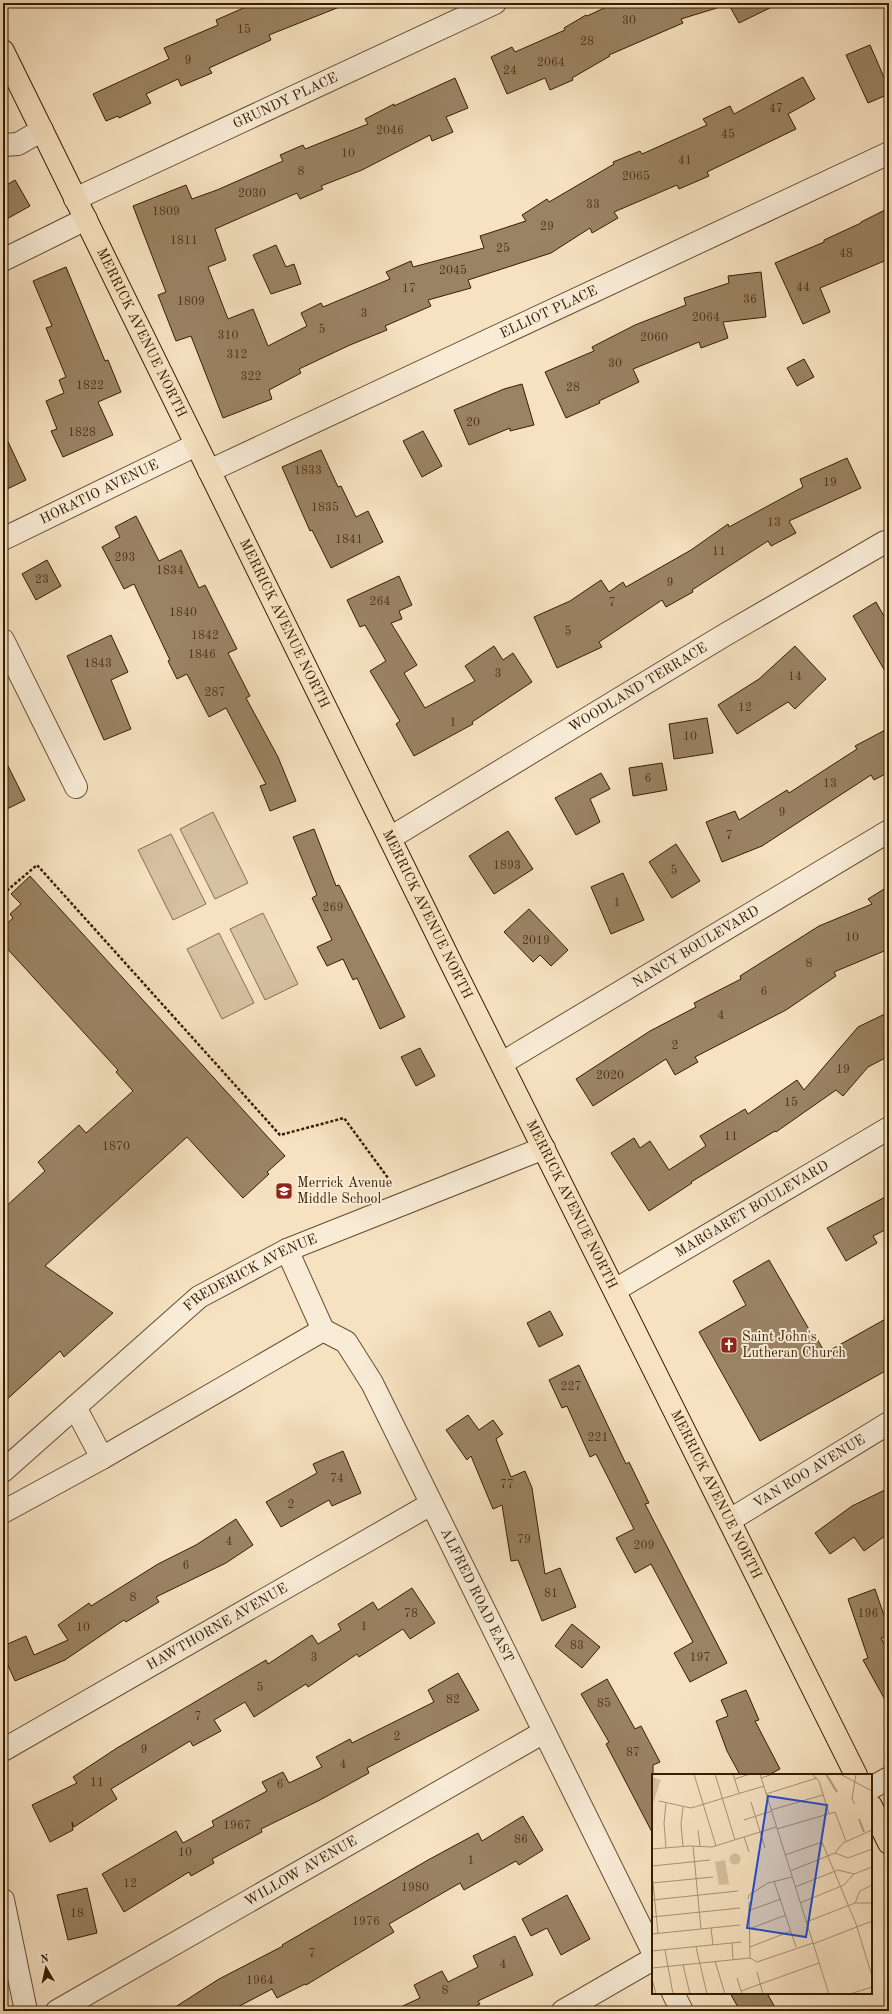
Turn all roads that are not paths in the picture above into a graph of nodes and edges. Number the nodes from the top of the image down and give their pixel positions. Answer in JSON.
{"nodes":[{"id":1,"x":495,"y":3,"type":"edge"},
{"id":2,"x":3,"y":51,"type":"edge"},
{"id":3,"x":42,"y":130,"type":"junction"},
{"id":4,"x":3,"y":145,"type":"edge"},
{"id":5,"x":889,"y":153,"type":"edge"},
{"id":6,"x":75,"y":199,"type":"junction"},
{"id":7,"x":86,"y":219,"type":"junction"},
{"id":8,"x":3,"y":260,"type":"edge"},
{"id":9,"x":196,"y":445,"type":"junction"},
{"id":10,"x":209,"y":471,"type":"junction"},
{"id":11,"x":3,"y":539,"type":"edge"},
{"id":12,"x":889,"y":544,"type":"edge"},
{"id":13,"x":3,"y":640,"type":"edge"},
{"id":14,"x":76,"y":787,"type":"dead end"},
{"id":15,"x":889,"y":831,"type":"edge"},
{"id":16,"x":390,"y":838,"type":"junction"},
{"id":17,"x":502,"y":1063,"type":"junction"},
{"id":18,"x":889,"y":1128,"type":"edge"},
{"id":19,"x":544,"y":1148,"type":"junction"},
{"id":20,"x":287,"y":1250,"type":"junction"},
{"id":21,"x":615,"y":1290,"type":"junction"},
{"id":22,"x":323,"y":1330,"type":"junction"},
{"id":23,"x":75,"y":1407,"type":"junction"},
{"id":24,"x":889,"y":1423,"type":"edge"},
{"id":25,"x":102,"y":1458,"type":"junction"},
{"id":26,"x":3,"y":1471,"type":"edge"},
{"id":27,"x":431,"y":1504,"type":"junction"},
{"id":28,"x":3,"y":1512,"type":"edge"},
{"id":29,"x":730,"y":1520,"type":"junction"},
{"id":30,"x":544,"y":1732,"type":"junction"},
{"id":31,"x":3,"y":1750,"type":"edge"},
{"id":32,"x":856,"y":1774,"type":"edge"},
{"id":33,"x":889,"y":1778,"type":"edge"},
{"id":34,"x":872,"y":1787,"type":"edge"},
{"id":35,"x":872,"y":1808,"type":"edge"},
{"id":36,"x":889,"y":1843,"type":"edge"},
{"id":37,"x":3,"y":1900,"type":"edge"},
{"id":38,"x":652,"y":1950,"type":"edge"},
{"id":39,"x":652,"y":1960,"type":"edge"},
{"id":40,"x":674,"y":1994,"type":"edge"},
{"id":41,"x":26,"y":2011,"type":"edge"},
{"id":42,"x":58,"y":2011,"type":"edge"},
{"id":43,"x":563,"y":2011,"type":"edge"},
{"id":44,"x":682,"y":2011,"type":"edge"}],
"edges":[{"from":1,"to":6,"type":"street","name":"GRUNDY PLACE"},
{"from":2,"to":3,"type":"main road","name":"MERRICK AVENUE NORTH"},
{"from":3,"to":4,"type":"street"},
{"from":3,"to":6,"type":"main road","name":"MERRICK AVENUE NORTH"},
{"from":5,"to":10,"type":"street","name":"ELLIOT PLACE"},
{"from":6,"to":7,"type":"main road","name":"MERRICK AVENUE NORTH"},
{"from":7,"to":8,"type":"street"},
{"from":7,"to":9,"type":"main road","name":"MERRICK AVENUE NORTH"},
{"from":9,"to":10,"type":"main road","name":"MERRICK AVENUE NORTH"},
{"from":9,"to":11,"type":"street","name":"HORATIO AVENUE"},
{"from":10,"to":16,"type":"main road","name":"MERRICK AVENUE NORTH"},
{"from":12,"to":16,"type":"street","name":"WOODLAND TERRACE"},
{"from":13,"to":14,"type":"street"},
{"from":15,"to":17,"type":"street","name":"NANCY BOULEVARD"},
{"from":16,"to":17,"type":"main road","name":"MERRICK AVENUE NORTH"},
{"from":17,"to":19,"type":"main road","name":"MERRICK AVENUE NORTH"},
{"from":18,"to":21,"type":"street","name":"MARGARET BOULEVARD"},
{"from":19,"to":20,"type":"street","name":"FREDERICK AVENUE"},
{"from":19,"to":21,"type":"main road","name":"MERRICK AVENUE NORTH"},
{"from":20,"to":22,"type":"street"},
{"from":20,"to":23,"type":"street","name":"FREDERICK AVENUE"},
{"from":21,"to":29,"type":"main road","name":"MERRICK AVENUE NORTH"},
{"from":22,"to":25,"type":"street"},
{"from":22,"to":27,"type":"street","name":"ALFRED ROAD EAST"},
{"from":23,"to":25,"type":"street"},
{"from":23,"to":26,"type":"street","name":"FREDERICK AVENUE"},
{"from":24,"to":29,"type":"street","name":"VAN ROO AVENUE"},
{"from":25,"to":28,"type":"street"},
{"from":27,"to":30,"type":"street","name":"ALFRED ROAD EAST"},
{"from":27,"to":31,"type":"street","name":"HAWTHORNE AVENUE"},
{"from":29,"to":32,"type":"main road","name":"MERRICK AVENUE NORTH"},
{"from":30,"to":38,"type":"street","name":"ALFRED ROAD EAST"},
{"from":30,"to":42,"type":"street","name":"WILLOW AVENUE"},
{"from":33,"to":34,"type":"street"},
{"from":35,"to":36,"type":"main road"},
{"from":37,"to":41,"type":"street"},
{"from":39,"to":43,"type":"street"},
{"from":40,"to":44,"type":"street"}]}
